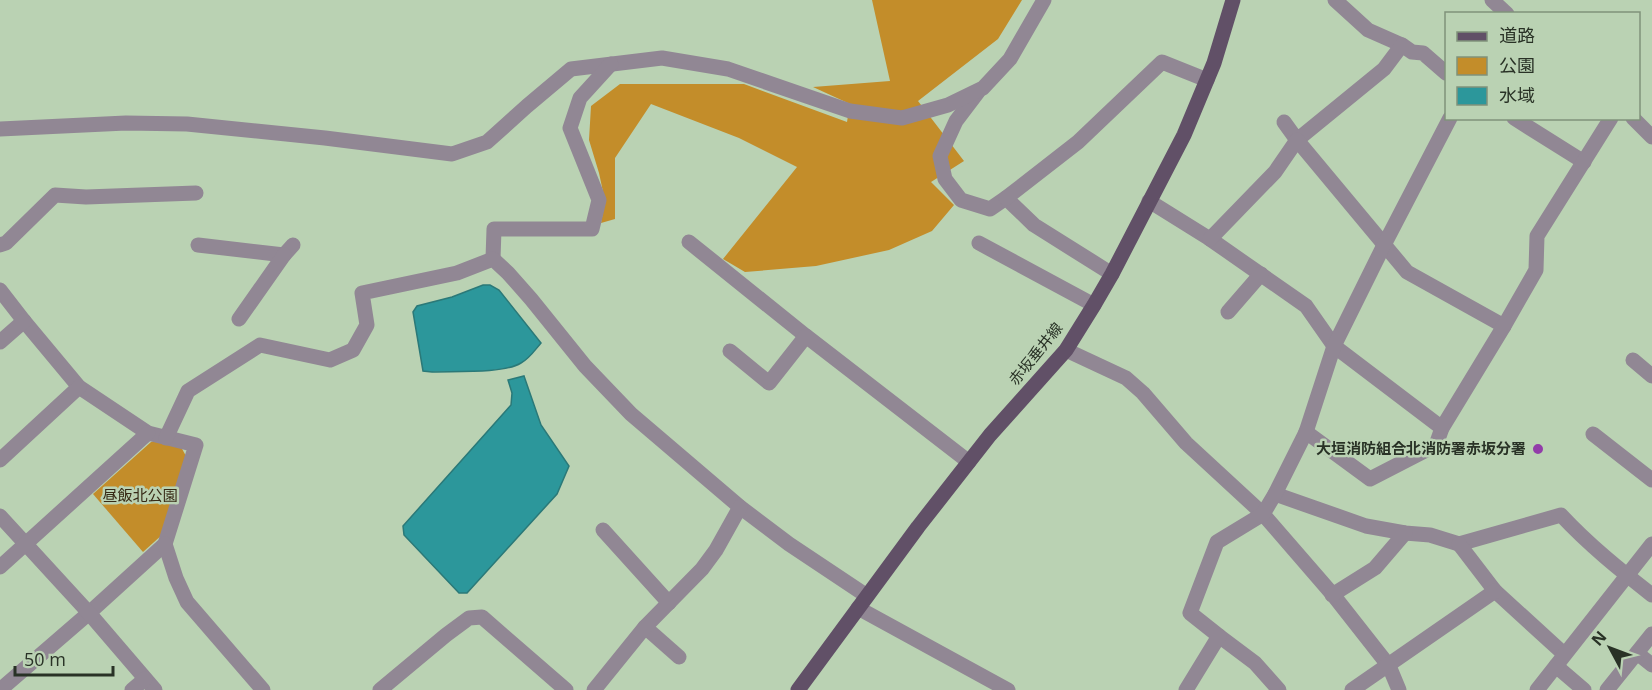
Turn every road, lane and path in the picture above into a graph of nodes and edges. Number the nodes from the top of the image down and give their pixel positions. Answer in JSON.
{"nodes":[{"id":1,"x":1044,"y":0,"type":"edge"},
{"id":2,"x":1233,"y":0,"type":"edge"},
{"id":3,"x":1335,"y":0,"type":"edge"},
{"id":4,"x":1492,"y":0,"type":"edge"},
{"id":5,"x":1506,"y":12,"type":"edge"},
{"id":6,"x":1402,"y":45,"type":"junction"},
{"id":7,"x":611,"y":64,"type":"junction"},
{"id":8,"x":1445,"y":72,"type":"edge"},
{"id":9,"x":1207,"y":80,"type":"junction"},
{"id":10,"x":980,"y":90,"type":"junction"},
{"id":11,"x":1449,"y":120,"type":"edge"},
{"id":12,"x":1517,"y":120,"type":"edge"},
{"id":13,"x":1610,"y":120,"type":"edge"},
{"id":14,"x":1635,"y":120,"type":"edge"},
{"id":15,"x":1284,"y":122,"type":"dead end"},
{"id":16,"x":0,"y":129,"type":"edge"},
{"id":17,"x":1652,"y":137,"type":"edge"},
{"id":18,"x":1297,"y":140,"type":"junction"},
{"id":19,"x":1584,"y":162,"type":"junction"},
{"id":20,"x":196,"y":193,"type":"dead end"},
{"id":21,"x":1006,"y":198,"type":"junction"},
{"id":22,"x":1149,"y":201,"type":"junction"},
{"id":23,"x":1210,"y":239,"type":"junction"},
{"id":24,"x":689,"y":242,"type":"dead end"},
{"id":25,"x":979,"y":243,"type":"dead end"},
{"id":26,"x":0,"y":245,"type":"edge"},
{"id":27,"x":198,"y":245,"type":"dead end"},
{"id":28,"x":1384,"y":245,"type":"junction"},
{"id":29,"x":493,"y":259,"type":"junction"},
{"id":30,"x":1112,"y":274,"type":"junction"},
{"id":31,"x":1261,"y":274,"type":"junction"},
{"id":32,"x":0,"y":290,"type":"edge"},
{"id":33,"x":1094,"y":305,"type":"junction"},
{"id":34,"x":1228,"y":312,"type":"dead end"},
{"id":35,"x":239,"y":319,"type":"dead end"},
{"id":36,"x":24,"y":321,"type":"junction"},
{"id":37,"x":1504,"y":326,"type":"junction"},
{"id":38,"x":806,"y":336,"type":"junction"},
{"id":39,"x":0,"y":342,"type":"edge"},
{"id":40,"x":1334,"y":346,"type":"junction"},
{"id":41,"x":1065,"y":350,"type":"junction"},
{"id":42,"x":730,"y":351,"type":"dead end"},
{"id":43,"x":1633,"y":360,"type":"dead end"},
{"id":44,"x":1652,"y":376,"type":"edge"},
{"id":45,"x":79,"y":387,"type":"junction"},
{"id":46,"x":1442,"y":428,"type":"junction"},
{"id":47,"x":1306,"y":432,"type":"junction"},
{"id":48,"x":148,"y":434,"type":"junction"},
{"id":49,"x":1593,"y":434,"type":"dead end"},
{"id":50,"x":166,"y":438,"type":"junction"},
{"id":51,"x":0,"y":460,"type":"edge"},
{"id":52,"x":969,"y":462,"type":"junction"},
{"id":53,"x":1652,"y":480,"type":"edge"},
{"id":54,"x":1275,"y":494,"type":"junction"},
{"id":55,"x":740,"y":507,"type":"junction"},
{"id":56,"x":1263,"y":514,"type":"junction"},
{"id":57,"x":0,"y":516,"type":"edge"},
{"id":58,"x":603,"y":530,"type":"dead end"},
{"id":59,"x":1406,"y":533,"type":"junction"},
{"id":60,"x":26,"y":543,"type":"junction"},
{"id":61,"x":165,"y":544,"type":"junction"},
{"id":62,"x":1459,"y":544,"type":"junction"},
{"id":63,"x":1652,"y":544,"type":"edge"},
{"id":64,"x":0,"y":567,"type":"edge"},
{"id":65,"x":1627,"y":575,"type":"junction"},
{"id":66,"x":1495,"y":591,"type":"junction"},
{"id":67,"x":1652,"y":594,"type":"edge"},
{"id":68,"x":1332,"y":595,"type":"junction"},
{"id":69,"x":862,"y":602,"type":"junction"},
{"id":70,"x":669,"y":603,"type":"junction"},
{"id":71,"x":89,"y":613,"type":"junction"},
{"id":72,"x":645,"y":627,"type":"junction"},
{"id":73,"x":1652,"y":634,"type":"edge"},
{"id":74,"x":1219,"y":636,"type":"junction"},
{"id":75,"x":1637,"y":653,"type":"junction"},
{"id":76,"x":680,"y":657,"type":"dead end"},
{"id":77,"x":1560,"y":660,"type":"junction"},
{"id":78,"x":1652,"y":665,"type":"edge"},
{"id":79,"x":1389,"y":666,"type":"junction"},
{"id":80,"x":150,"y":685,"type":"edge"},
{"id":81,"x":1,"y":688,"type":"edge"},
{"id":82,"x":132,"y":690,"type":"edge"},
{"id":83,"x":264,"y":690,"type":"edge"},
{"id":84,"x":380,"y":690,"type":"edge"},
{"id":85,"x":566,"y":690,"type":"edge"},
{"id":86,"x":594,"y":690,"type":"edge"},
{"id":87,"x":798,"y":690,"type":"edge"},
{"id":88,"x":1008,"y":690,"type":"edge"},
{"id":89,"x":1186,"y":690,"type":"edge"},
{"id":90,"x":1279,"y":690,"type":"edge"},
{"id":91,"x":1352,"y":690,"type":"edge"},
{"id":92,"x":1399,"y":690,"type":"edge"},
{"id":93,"x":1537,"y":690,"type":"edge"},
{"id":94,"x":1584,"y":690,"type":"edge"},
{"id":95,"x":1607,"y":690,"type":"edge"}],
"edges":[{"from":1,"to":10,"type":"street"},
{"from":2,"to":9,"type":"main road","name":"赤坂垂井線"},
{"from":3,"to":6,"type":"street"},
{"from":4,"to":5,"type":"street"},
{"from":6,"to":8,"type":"street"},
{"from":6,"to":18,"type":"street"},
{"from":7,"to":10,"type":"street"},
{"from":7,"to":16,"type":"street"},
{"from":7,"to":29,"type":"street"},
{"from":9,"to":21,"type":"street"},
{"from":9,"to":22,"type":"main road","name":"赤坂垂井線"},
{"from":10,"to":21,"type":"street"},
{"from":11,"to":28,"type":"street"},
{"from":12,"to":19,"type":"street"},
{"from":13,"to":19,"type":"street"},
{"from":14,"to":17,"type":"street"},
{"from":15,"to":18,"type":"street"},
{"from":18,"to":23,"type":"street"},
{"from":18,"to":28,"type":"street"},
{"from":19,"to":37,"type":"street"},
{"from":20,"to":26,"type":"street"},
{"from":21,"to":30,"type":"street"},
{"from":22,"to":23,"type":"street"},
{"from":22,"to":30,"type":"main road","name":"赤坂垂井線"},
{"from":23,"to":31,"type":"street"},
{"from":24,"to":38,"type":"street"},
{"from":25,"to":33,"type":"street"},
{"from":27,"to":35,"type":"street"},
{"from":28,"to":37,"type":"street"},
{"from":28,"to":40,"type":"street"},
{"from":29,"to":50,"type":"street"},
{"from":29,"to":55,"type":"street"},
{"from":30,"to":33,"type":"main road","name":"赤坂垂井線"},
{"from":31,"to":34,"type":"street"},
{"from":31,"to":40,"type":"street"},
{"from":32,"to":36,"type":"street"},
{"from":33,"to":41,"type":"main road","name":"赤坂垂井線"},
{"from":36,"to":39,"type":"street"},
{"from":36,"to":45,"type":"street"},
{"from":37,"to":46,"type":"street"},
{"from":38,"to":42,"type":"street"},
{"from":38,"to":52,"type":"street"},
{"from":40,"to":46,"type":"street"},
{"from":40,"to":47,"type":"street"},
{"from":41,"to":52,"type":"main road","name":"赤坂垂井線"},
{"from":41,"to":56,"type":"street"},
{"from":43,"to":44,"type":"street"},
{"from":45,"to":48,"type":"street"},
{"from":45,"to":51,"type":"street"},
{"from":46,"to":47,"type":"street"},
{"from":47,"to":54,"type":"street"},
{"from":48,"to":50,"type":"street"},
{"from":48,"to":60,"type":"street"},
{"from":49,"to":53,"type":"street"},
{"from":50,"to":61,"type":"street"},
{"from":52,"to":69,"type":"main road","name":"赤坂垂井線"},
{"from":54,"to":56,"type":"street"},
{"from":54,"to":59,"type":"street"},
{"from":55,"to":69,"type":"street"},
{"from":55,"to":70,"type":"street"},
{"from":56,"to":68,"type":"street"},
{"from":56,"to":74,"type":"street"},
{"from":57,"to":60,"type":"street"},
{"from":58,"to":70,"type":"street"},
{"from":59,"to":62,"type":"street"},
{"from":59,"to":68,"type":"street"},
{"from":60,"to":64,"type":"street"},
{"from":60,"to":71,"type":"street"},
{"from":61,"to":71,"type":"street"},
{"from":61,"to":83,"type":"street"},
{"from":62,"to":65,"type":"street"},
{"from":62,"to":66,"type":"street"},
{"from":63,"to":65,"type":"street"},
{"from":65,"to":67,"type":"street"},
{"from":65,"to":77,"type":"street"},
{"from":66,"to":77,"type":"street"},
{"from":66,"to":79,"type":"street"},
{"from":68,"to":79,"type":"street"},
{"from":69,"to":87,"type":"main road","name":"赤坂垂井線"},
{"from":69,"to":88,"type":"street"},
{"from":70,"to":72,"type":"street"},
{"from":71,"to":80,"type":"street"},
{"from":71,"to":81,"type":"street"},
{"from":72,"to":76,"type":"street"},
{"from":72,"to":86,"type":"street"},
{"from":73,"to":75,"type":"street"},
{"from":74,"to":89,"type":"street"},
{"from":74,"to":90,"type":"street"},
{"from":75,"to":78,"type":"street"},
{"from":75,"to":95,"type":"street"},
{"from":77,"to":93,"type":"street"},
{"from":77,"to":94,"type":"street"},
{"from":79,"to":91,"type":"street"},
{"from":79,"to":92,"type":"street"},
{"from":80,"to":82,"type":"street"},
{"from":84,"to":85,"type":"street"}]}
